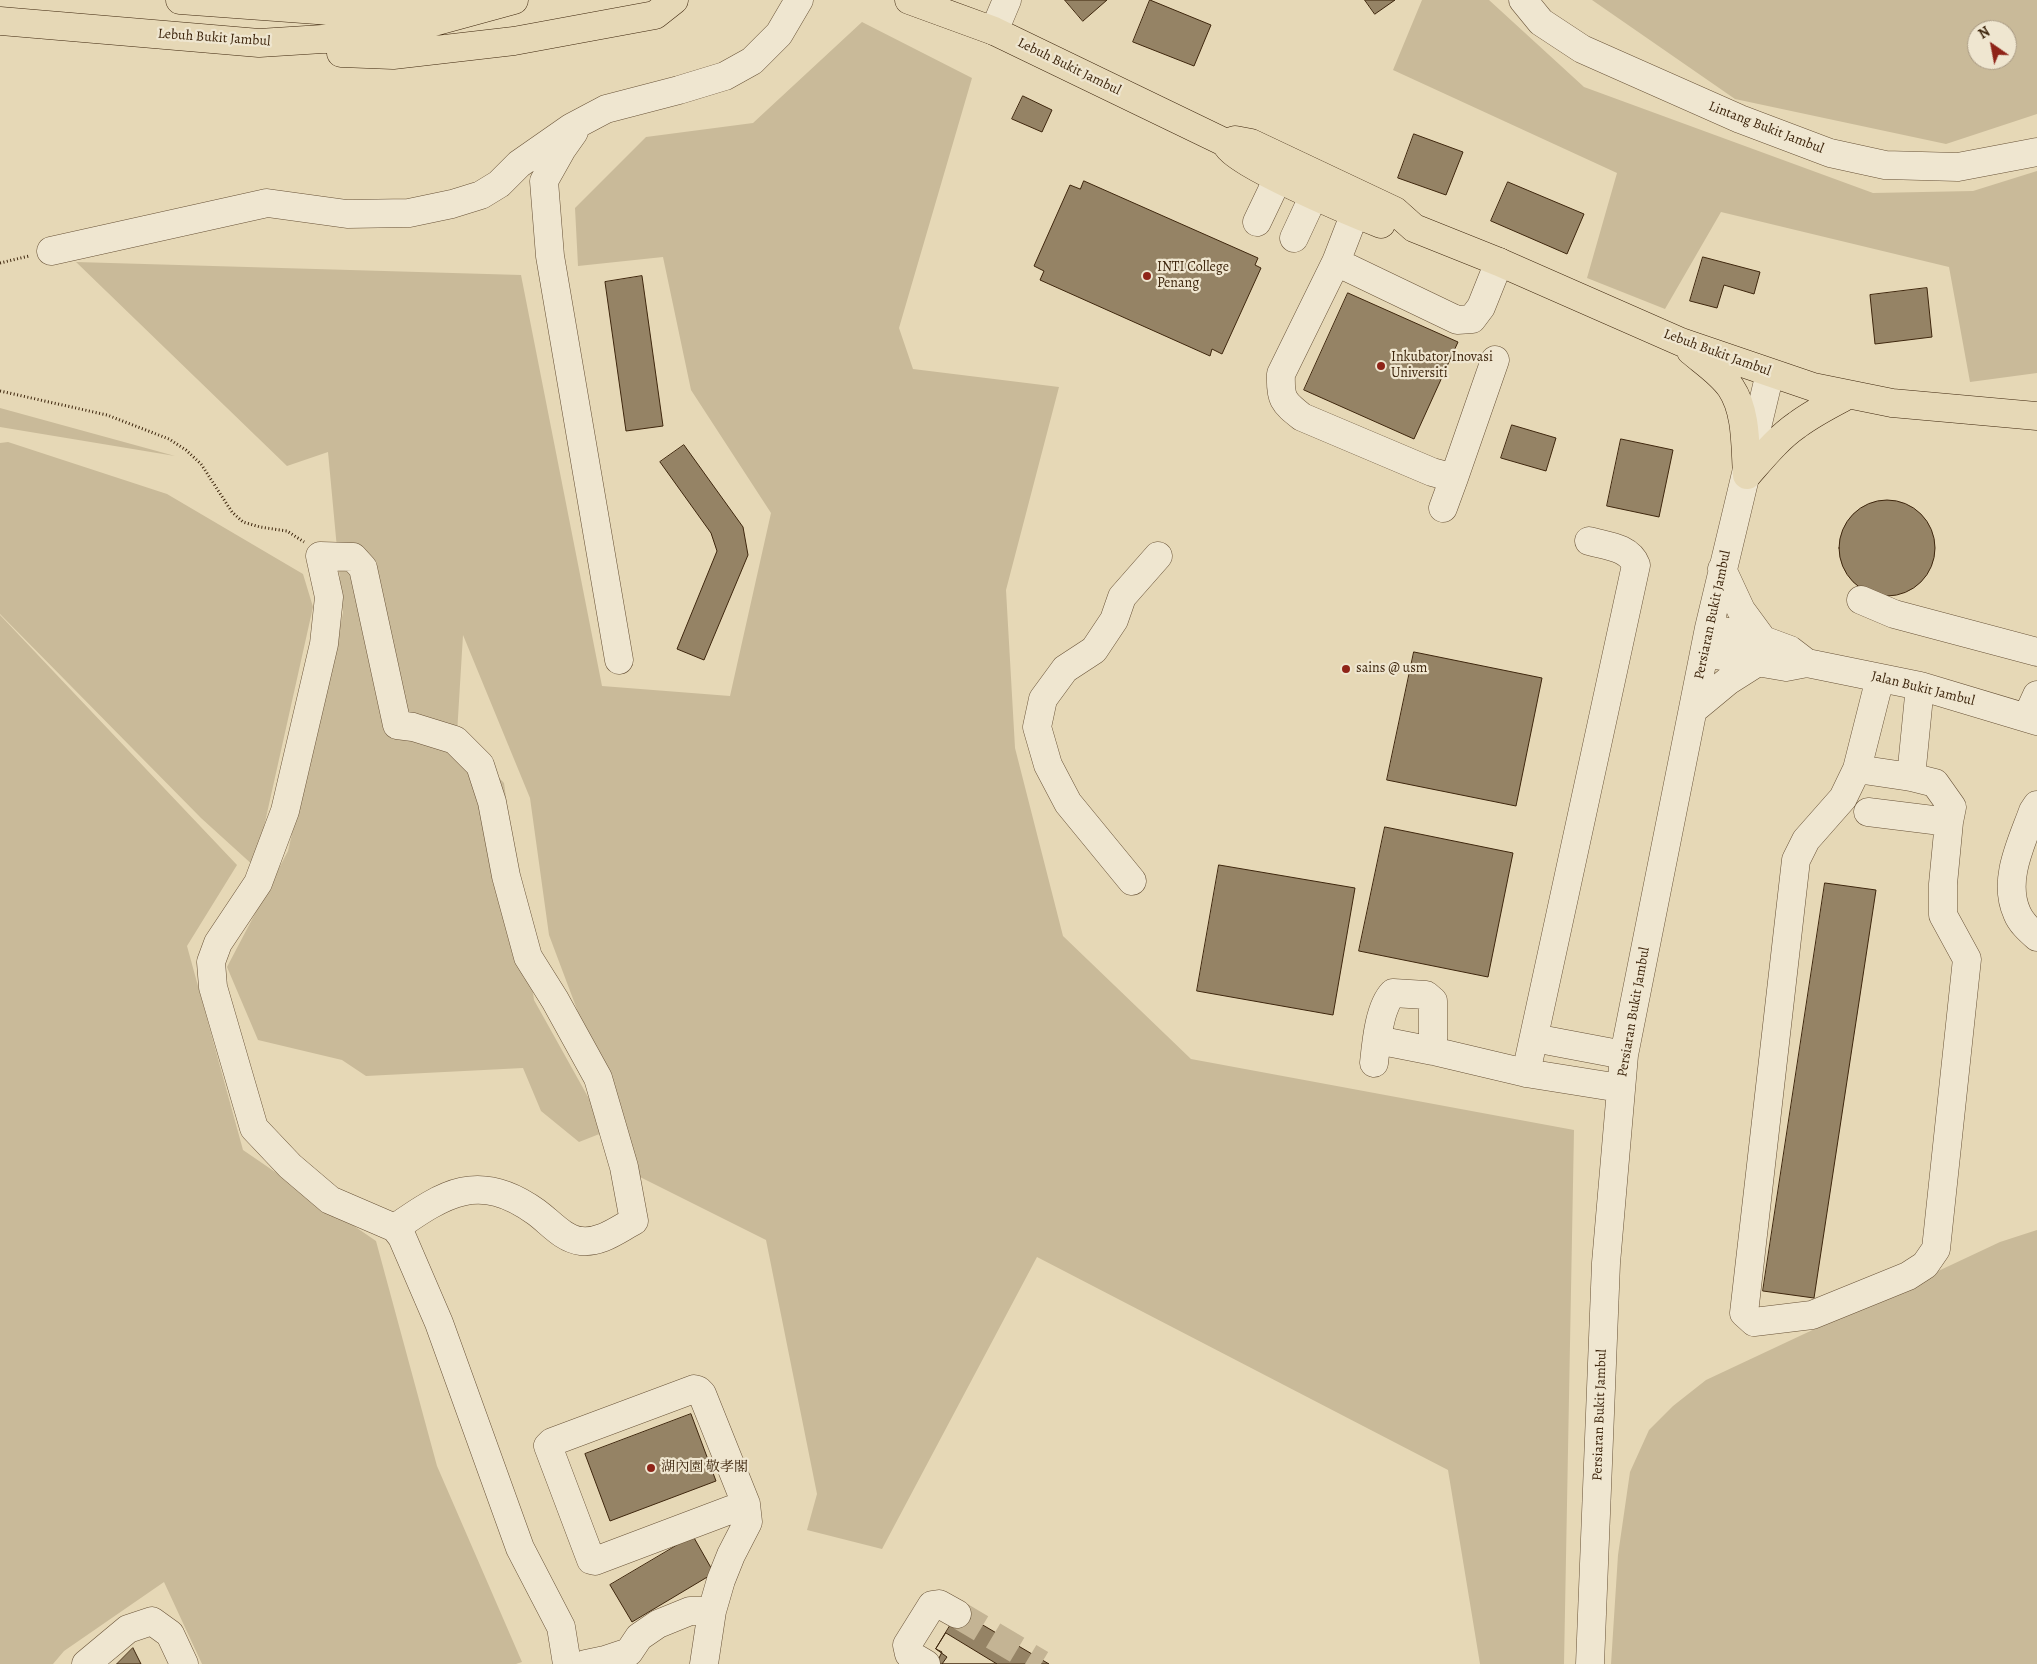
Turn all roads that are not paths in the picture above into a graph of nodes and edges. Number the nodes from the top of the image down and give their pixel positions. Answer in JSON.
{"nodes":[{"id":1,"x":180,"y":0,"type":"edge"},
{"id":2,"x":452,"y":0,"type":"edge"},
{"id":3,"x":514,"y":0,"type":"edge"},
{"id":4,"x":674,"y":0,"type":"edge"},
{"id":5,"x":798,"y":0,"type":"edge"},
{"id":6,"x":908,"y":0,"type":"edge"},
{"id":7,"x":1007,"y":0,"type":"edge"},
{"id":8,"x":1522,"y":0,"type":"edge"},
{"id":9,"x":311,"y":4,"type":"edge"},
{"id":10,"x":0,"y":21,"type":"edge"},
{"id":11,"x":994,"y":31,"type":"junction"},
{"id":12,"x":259,"y":43,"type":"junction"},
{"id":13,"x":581,"y":123,"type":"junction"},
{"id":14,"x":1226,"y":143,"type":"junction"},
{"id":15,"x":2037,"y":152,"type":"edge"},
{"id":16,"x":1278,"y":178,"type":"junction"},
{"id":17,"x":1314,"y":195,"type":"junction"},
{"id":18,"x":1354,"y":214,"type":"junction"},
{"id":19,"x":1257,"y":222,"type":"dead end"},
{"id":20,"x":1414,"y":228,"type":"junction"},
{"id":21,"x":1294,"y":238,"type":"dead end"},
{"id":22,"x":51,"y":251,"type":"road end"},
{"id":23,"x":1336,"y":262,"type":"junction"},
{"id":24,"x":1499,"y":262,"type":"junction"},
{"id":25,"x":1681,"y":342,"type":"junction"},
{"id":26,"x":1495,"y":360,"type":"dead end"},
{"id":27,"x":1770,"y":373,"type":"junction"},
{"id":28,"x":1848,"y":396,"type":"junction"},
{"id":29,"x":2037,"y":416,"type":"edge"},
{"id":30,"x":1747,"y":475,"type":"junction"},
{"id":31,"x":1454,"y":478,"type":"junction"},
{"id":32,"x":1443,"y":508,"type":"dead end"},
{"id":33,"x":1589,"y":541,"type":"dead end"},
{"id":34,"x":1158,"y":556,"type":"dead end"},
{"id":35,"x":1722,"y":569,"type":"junction"},
{"id":36,"x":1861,"y":600,"type":"dead end"},
{"id":37,"x":1707,"y":640,"type":"junction"},
{"id":38,"x":1760,"y":651,"type":"junction"},
{"id":39,"x":2037,"y":652,"type":"edge"},
{"id":40,"x":619,"y":660,"type":"dead end"},
{"id":41,"x":1880,"y":678,"type":"junction"},
{"id":42,"x":1920,"y":686,"type":"junction"},
{"id":43,"x":1693,"y":710,"type":"junction"},
{"id":44,"x":2034,"y":711,"type":"edge"},
{"id":45,"x":1856,"y":769,"type":"junction"},
{"id":46,"x":1911,"y":777,"type":"junction"},
{"id":47,"x":2037,"y":805,"type":"edge"},
{"id":48,"x":1868,"y":812,"type":"dead end"},
{"id":49,"x":1949,"y":822,"type":"junction"},
{"id":50,"x":2030,"y":847,"type":"edge"},
{"id":51,"x":1132,"y":881,"type":"dead end"},
{"id":52,"x":2013,"y":881,"type":"junction"},
{"id":53,"x":2037,"y":903,"type":"edge"},
{"id":54,"x":2037,"y":937,"type":"edge"},
{"id":55,"x":1534,"y":1038,"type":"junction"},
{"id":56,"x":1433,"y":1051,"type":"junction"},
{"id":57,"x":1624,"y":1055,"type":"junction"},
{"id":58,"x":1526,"y":1073,"type":"junction"},
{"id":59,"x":1620,"y":1088,"type":"junction"},
{"id":60,"x":395,"y":1228,"type":"junction"},
{"id":61,"x":746,"y":1504,"type":"junction"},
{"id":62,"x":712,"y":1611,"type":"junction"},
{"id":63,"x":957,"y":1614,"type":"tunnel mouth"},
{"id":64,"x":86,"y":1664,"type":"edge"},
{"id":65,"x":184,"y":1664,"type":"edge"},
{"id":66,"x":568,"y":1664,"type":"edge"},
{"id":67,"x":586,"y":1664,"type":"edge"},
{"id":68,"x":704,"y":1664,"type":"edge"},
{"id":69,"x":926,"y":1664,"type":"edge"},
{"id":70,"x":1590,"y":1664,"type":"edge"}],
"edges":[{"from":1,"to":9,"type":"main road"},
{"from":2,"to":9,"type":"main road"},
{"from":3,"to":12,"type":"main road","name":"Lebuh Bukit Jambul"},
{"from":4,"to":12,"type":"main road"},
{"from":5,"to":13,"type":"street"},
{"from":6,"to":11,"type":"main road","name":"Lebuh Bukit Jambul"},
{"from":7,"to":11,"type":"street"},
{"from":8,"to":15,"type":"street","name":"Lintang Bukit Jambul"},
{"from":10,"to":12,"type":"main road","name":"Lebuh Bukit Jambul"},
{"from":11,"to":14,"type":"main road","name":"Lebuh Bukit Jambul"},
{"from":13,"to":22,"type":"street"},
{"from":13,"to":40,"type":"street"},
{"from":14,"to":16,"type":"main road","name":"Lebuh Bukit Jambul"},
{"from":14,"to":20,"type":"main road","name":"Lebuh Bukit Jambul"},
{"from":16,"to":17,"type":"main road","name":"Lebuh Bukit Jambul"},
{"from":16,"to":19,"type":"street"},
{"from":17,"to":18,"type":"main road","name":"Lebuh Bukit Jambul"},
{"from":17,"to":21,"type":"street"},
{"from":18,"to":20,"type":"main road","name":"Lebuh Bukit Jambul"},
{"from":18,"to":23,"type":"street"},
{"from":20,"to":24,"type":"main road","name":"Lebuh Bukit Jambul"},
{"from":23,"to":24,"type":"street"},
{"from":23,"to":31,"type":"street"},
{"from":24,"to":25,"type":"main road","name":"Lebuh Bukit Jambul"},
{"from":25,"to":27,"type":"main road","name":"Lebuh Bukit Jambul"},
{"from":25,"to":30,"type":"main road"},
{"from":26,"to":31,"type":"street"},
{"from":27,"to":28,"type":"main road","name":"Lebuh Bukit Jambul"},
{"from":27,"to":30,"type":"street","name":"Persiaran Bukit Jambul"},
{"from":28,"to":29,"type":"main road","name":"Lebuh Bukit Jambul"},
{"from":28,"to":30,"type":"main road"},
{"from":30,"to":35,"type":"street","name":"Persiaran Bukit Jambul"},
{"from":31,"to":32,"type":"street"},
{"from":33,"to":55,"type":"street"},
{"from":34,"to":51,"type":"street"},
{"from":35,"to":37,"type":"street","name":"Persiaran Bukit Jambul"},
{"from":35,"to":38,"type":"street"},
{"from":36,"to":39,"type":"street"},
{"from":37,"to":38,"type":"street","name":"Jalan Bukit Jambul"},
{"from":37,"to":43,"type":"street","name":"Persiaran Bukit Jambul"},
{"from":38,"to":41,"type":"street","name":"Jalan Bukit Jambul"},
{"from":38,"to":43,"type":"street"},
{"from":41,"to":42,"type":"street","name":"Jalan Bukit Jambul"},
{"from":41,"to":45,"type":"street"},
{"from":42,"to":44,"type":"street","name":"Jalan Bukit Jambul"},
{"from":42,"to":46,"type":"street"},
{"from":43,"to":57,"type":"street","name":"Persiaran Bukit Jambul"},
{"from":45,"to":46,"type":"street"},
{"from":45,"to":49,"type":"street"},
{"from":46,"to":49,"type":"street"},
{"from":47,"to":50,"type":"street"},
{"from":48,"to":49,"type":"street"},
{"from":50,"to":52,"type":"street"},
{"from":52,"to":53,"type":"street"},
{"from":52,"to":54,"type":"street"},
{"from":55,"to":57,"type":"street"},
{"from":55,"to":58,"type":"street"},
{"from":56,"to":56,"type":"street"},
{"from":56,"to":58,"type":"street"},
{"from":57,"to":59,"type":"street","name":"Persiaran Bukit Jambul"},
{"from":58,"to":59,"type":"street"},
{"from":59,"to":70,"type":"street","name":"Persiaran Bukit Jambul"},
{"from":60,"to":60,"type":"street"},
{"from":60,"to":66,"type":"street"},
{"from":61,"to":61,"type":"street"},
{"from":61,"to":62,"type":"street"},
{"from":62,"to":67,"type":"street"},
{"from":62,"to":68,"type":"street"},
{"from":63,"to":69,"type":"street"},
{"from":64,"to":65,"type":"street"}]}
